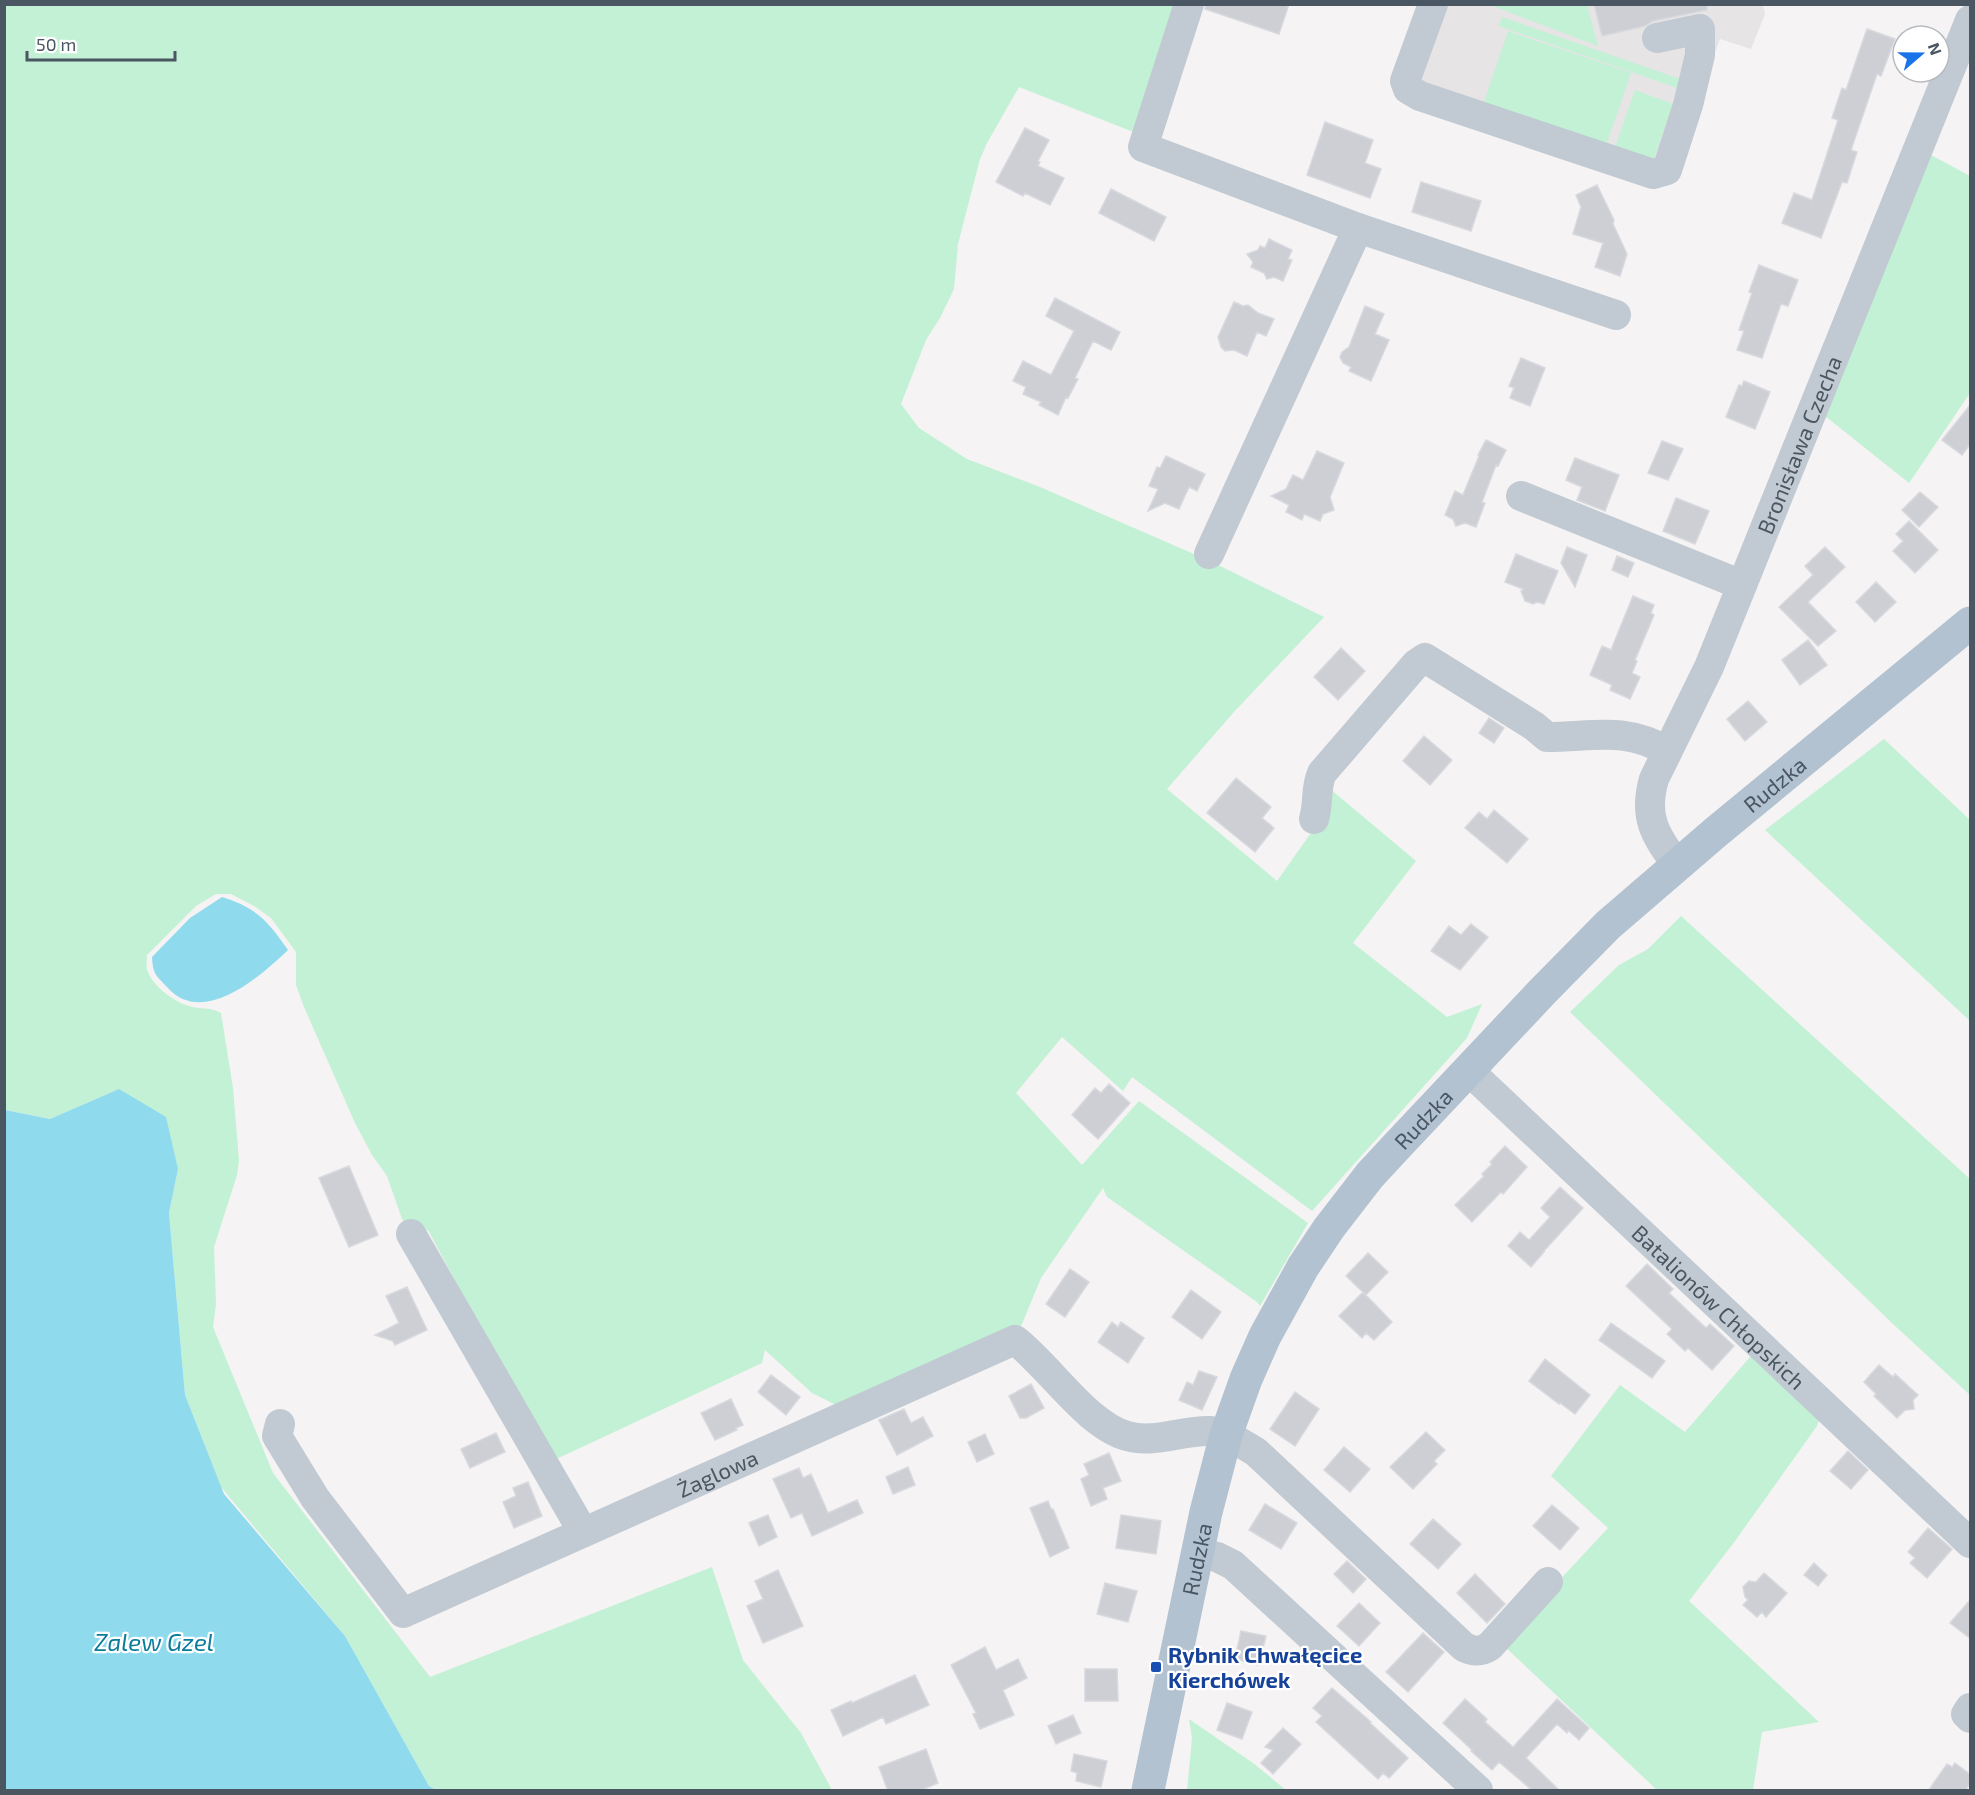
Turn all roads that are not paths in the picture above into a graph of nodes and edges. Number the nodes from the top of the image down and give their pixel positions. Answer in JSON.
{"nodes":[{"id":1,"x":1189,"y":4,"type":"edge"},
{"id":2,"x":1433,"y":4,"type":"edge"},
{"id":3,"x":1971,"y":20,"type":"edge"},
{"id":4,"x":1657,"y":39,"type":"dead end"},
{"id":5,"x":1358,"y":228,"type":"junction"},
{"id":6,"x":1616,"y":315,"type":"dead end"},
{"id":7,"x":1521,"y":495,"type":"dead end"},
{"id":8,"x":1209,"y":554,"type":"dead end"},
{"id":9,"x":1742,"y":585,"type":"junction"},
{"id":10,"x":1971,"y":623,"type":"edge"},
{"id":11,"x":1667,"y":752,"type":"junction"},
{"id":12,"x":1314,"y":819,"type":"dead end"},
{"id":13,"x":1677,"y":865,"type":"junction"},
{"id":14,"x":1468,"y":1070,"type":"junction"},
{"id":15,"x":411,"y":1234,"type":"dead end"},
{"id":16,"x":280,"y":1424,"type":"dead end"},
{"id":17,"x":1226,"y":1435,"type":"junction"},
{"id":18,"x":583,"y":1532,"type":"junction"},
{"id":19,"x":1971,"y":1543,"type":"edge"},
{"id":20,"x":1198,"y":1553,"type":"junction"},
{"id":21,"x":1548,"y":1582,"type":"dead end"},
{"id":22,"x":1971,"y":1708,"type":"edge"},
{"id":23,"x":1971,"y":1718,"type":"edge"},
{"id":24,"x":1148,"y":1791,"type":"edge"},
{"id":25,"x":1478,"y":1791,"type":"edge"}],
"edges":[{"from":1,"to":5,"type":"street"},
{"from":2,"to":4,"type":"street"},
{"from":3,"to":9,"type":"street","name":"Bronisława Czecha"},
{"from":5,"to":6,"type":"street"},
{"from":5,"to":8,"type":"street"},
{"from":7,"to":9,"type":"street"},
{"from":9,"to":11,"type":"street","name":"Bronisława Czecha"},
{"from":10,"to":13,"type":"main road","name":"Rudzka"},
{"from":11,"to":12,"type":"street"},
{"from":11,"to":13,"type":"street","name":"Bronisława Czecha"},
{"from":13,"to":14,"type":"main road","name":"Rudzka"},
{"from":14,"to":17,"type":"main road","name":"Rudzka"},
{"from":14,"to":19,"type":"street","name":"Batalionów Chłopskich"},
{"from":15,"to":18,"type":"street"},
{"from":16,"to":18,"type":"street","name":"Żaglowa"},
{"from":17,"to":18,"type":"street","name":"Żaglowa"},
{"from":17,"to":20,"type":"main road","name":"Rudzka"},
{"from":17,"to":21,"type":"street"},
{"from":20,"to":24,"type":"main road","name":"Rudzka"},
{"from":20,"to":25,"type":"street"},
{"from":22,"to":23,"type":"street"}]}
